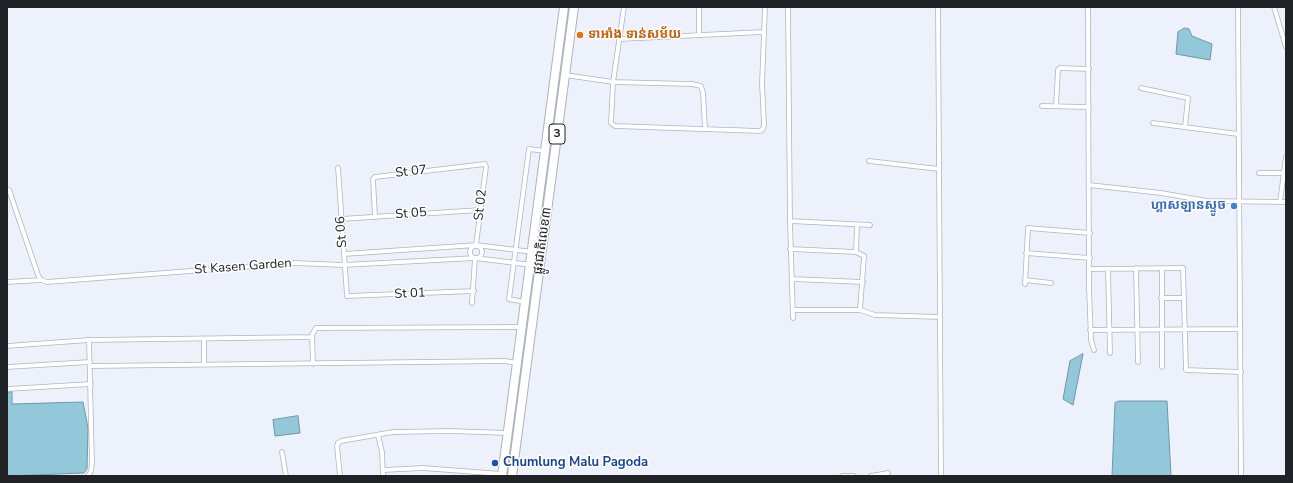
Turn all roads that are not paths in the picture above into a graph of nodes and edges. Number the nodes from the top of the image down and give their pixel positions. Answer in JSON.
{"nodes":[{"id":1,"x":564,"y":7,"type":"edge"},
{"id":2,"x":574,"y":7,"type":"edge"},
{"id":3,"x":624,"y":7,"type":"edge"},
{"id":4,"x":699,"y":7,"type":"edge"},
{"id":5,"x":765,"y":7,"type":"edge"},
{"id":6,"x":788,"y":7,"type":"edge"},
{"id":7,"x":938,"y":7,"type":"edge"},
{"id":8,"x":1088,"y":7,"type":"edge"},
{"id":9,"x":1238,"y":7,"type":"edge"},
{"id":10,"x":1274,"y":7,"type":"edge"},
{"id":11,"x":1286,"y":25,"type":"edge"},
{"id":12,"x":1281,"y":26,"type":"junction"},
{"id":13,"x":763,"y":32,"type":"junction"},
{"id":14,"x":699,"y":36,"type":"junction"},
{"id":15,"x":620,"y":39,"type":"junction"},
{"id":16,"x":1286,"y":47,"type":"edge"},
{"id":17,"x":1089,"y":69,"type":"junction"},
{"id":18,"x":565,"y":75,"type":"junction"},
{"id":19,"x":613,"y":82,"type":"junction"},
{"id":20,"x":1141,"y":88,"type":"dead end"},
{"id":21,"x":1042,"y":106,"type":"dead end"},
{"id":22,"x":1056,"y":106,"type":"junction"},
{"id":23,"x":1089,"y":107,"type":"junction"},
{"id":24,"x":1153,"y":123,"type":"dead end"},
{"id":25,"x":1185,"y":127,"type":"junction"},
{"id":26,"x":704,"y":128,"type":"junction"},
{"id":27,"x":1238,"y":134,"type":"junction"},
{"id":28,"x":545,"y":151,"type":"junction"},
{"id":29,"x":1286,"y":157,"type":"edge"},
{"id":30,"x":869,"y":162,"type":"dead end"},
{"id":31,"x":486,"y":165,"type":"joint"},
{"id":32,"x":338,"y":168,"type":"dead end"},
{"id":33,"x":939,"y":169,"type":"junction"},
{"id":34,"x":1259,"y":173,"type":"dead end"},
{"id":35,"x":1285,"y":173,"type":"edge"},
{"id":36,"x":1089,"y":185,"type":"junction"},
{"id":37,"x":8,"y":190,"type":"dead end"},
{"id":38,"x":1239,"y":202,"type":"junction"},
{"id":39,"x":1280,"y":202,"type":"junction"},
{"id":40,"x":1286,"y":202,"type":"edge"},
{"id":41,"x":480,"y":210,"type":"junction"},
{"id":42,"x":375,"y":217,"type":"junction"},
{"id":43,"x":341,"y":219,"type":"junction"},
{"id":44,"x":790,"y":220,"type":"junction"},
{"id":45,"x":857,"y":225,"type":"junction"},
{"id":46,"x":870,"y":226,"type":"dead end"},
{"id":47,"x":1090,"y":233,"type":"junction"},
{"id":48,"x":476,"y":246,"type":"junction"},
{"id":49,"x":790,"y":249,"type":"junction"},
{"id":50,"x":515,"y":250,"type":"junction"},
{"id":51,"x":532,"y":252,"type":"junction"},
{"id":52,"x":856,"y":252,"type":"junction"},
{"id":53,"x":541,"y":253,"type":"junction"},
{"id":54,"x":1026,"y":253,"type":"junction"},
{"id":55,"x":344,"y":254,"type":"junction"},
{"id":56,"x":475,"y":258,"type":"junction"},
{"id":57,"x":1090,"y":258,"type":"junction"},
{"id":58,"x":513,"y":262,"type":"junction"},
{"id":59,"x":530,"y":264,"type":"junction"},
{"id":60,"x":344,"y":265,"type":"junction"},
{"id":61,"x":540,"y":266,"type":"junction"},
{"id":62,"x":1136,"y":268,"type":"junction"},
{"id":63,"x":1162,"y":268,"type":"junction"},
{"id":64,"x":1090,"y":269,"type":"junction"},
{"id":65,"x":1108,"y":269,"type":"junction"},
{"id":66,"x":792,"y":279,"type":"junction"},
{"id":67,"x":41,"y":280,"type":"junction"},
{"id":68,"x":7,"y":282,"type":"edge"},
{"id":69,"x":863,"y":282,"type":"junction"},
{"id":70,"x":1051,"y":283,"type":"dead end"},
{"id":71,"x":474,"y":290,"type":"junction"},
{"id":72,"x":347,"y":296,"type":"joint"},
{"id":73,"x":1161,"y":298,"type":"junction"},
{"id":74,"x":1183,"y":298,"type":"junction"},
{"id":75,"x":525,"y":302,"type":"junction"},
{"id":76,"x":472,"y":303,"type":"dead end"},
{"id":77,"x":793,"y":310,"type":"junction"},
{"id":78,"x":860,"y":310,"type":"junction"},
{"id":79,"x":940,"y":317,"type":"junction"},
{"id":80,"x":793,"y":318,"type":"dead end"},
{"id":81,"x":522,"y":327,"type":"junction"},
{"id":82,"x":1184,"y":329,"type":"junction"},
{"id":83,"x":1240,"y":329,"type":"junction"},
{"id":84,"x":1090,"y":330,"type":"junction"},
{"id":85,"x":1110,"y":330,"type":"junction"},
{"id":86,"x":1137,"y":330,"type":"junction"},
{"id":87,"x":1161,"y":330,"type":"junction"},
{"id":88,"x":312,"y":337,"type":"junction"},
{"id":89,"x":204,"y":339,"type":"junction"},
{"id":90,"x":89,"y":340,"type":"junction"},
{"id":91,"x":7,"y":346,"type":"edge"},
{"id":92,"x":1094,"y":350,"type":"dead end"},
{"id":93,"x":1110,"y":353,"type":"dead end"},
{"id":94,"x":1138,"y":362,"type":"dead end"},
{"id":95,"x":517,"y":363,"type":"junction"},
{"id":96,"x":90,"y":364,"type":"junction"},
{"id":97,"x":204,"y":364,"type":"junction"},
{"id":98,"x":313,"y":364,"type":"junction"},
{"id":99,"x":7,"y":367,"type":"edge"},
{"id":100,"x":1162,"y":367,"type":"dead end"},
{"id":101,"x":1240,"y":372,"type":"junction"},
{"id":102,"x":91,"y":384,"type":"junction"},
{"id":103,"x":7,"y":389,"type":"edge"},
{"id":104,"x":508,"y":433,"type":"junction"},
{"id":105,"x":378,"y":435,"type":"junction"},
{"id":106,"x":282,"y":452,"type":"dead end"},
{"id":107,"x":383,"y":470,"type":"junction"},
{"id":108,"x":888,"y":473,"type":"dead end"},
{"id":109,"x":503,"y":475,"type":"edge"},
{"id":110,"x":88,"y":476,"type":"edge"},
{"id":111,"x":286,"y":476,"type":"edge"},
{"id":112,"x":340,"y":476,"type":"edge"},
{"id":113,"x":383,"y":476,"type":"edge"},
{"id":114,"x":512,"y":476,"type":"edge"},
{"id":115,"x":842,"y":476,"type":"edge"},
{"id":116,"x":854,"y":476,"type":"edge"},
{"id":117,"x":871,"y":476,"type":"edge"},
{"id":118,"x":941,"y":476,"type":"edge"},
{"id":119,"x":1241,"y":476,"type":"edge"}],
"edges":[{"from":1,"to":28,"type":"highway","name":"ផ្លូវជាតិលេខ៣","number":"3"},
{"from":2,"to":18,"type":"highway","name":"ផ្លូវជាតិលេខ៣","number":"3"},
{"from":3,"to":15,"type":"street"},
{"from":4,"to":14,"type":"street"},
{"from":5,"to":13,"type":"street"},
{"from":6,"to":44,"type":"street"},
{"from":7,"to":33,"type":"street"},
{"from":8,"to":17,"type":"street"},
{"from":9,"to":27,"type":"street"},
{"from":10,"to":12,"type":"street"},
{"from":11,"to":12,"type":"street"},
{"from":12,"to":16,"type":"street"},
{"from":13,"to":14,"type":"street"},
{"from":13,"to":26,"type":"street"},
{"from":14,"to":15,"type":"street"},
{"from":15,"to":19,"type":"street"},
{"from":17,"to":22,"type":"street"},
{"from":17,"to":23,"type":"street"},
{"from":18,"to":19,"type":"street"},
{"from":18,"to":53,"type":"highway","name":"ផ្លូវជាតិលេខ៣","number":"3"},
{"from":19,"to":26,"type":"street"},
{"from":19,"to":26,"type":"street"},
{"from":20,"to":25,"type":"street"},
{"from":21,"to":22,"type":"street"},
{"from":22,"to":23,"type":"street"},
{"from":23,"to":36,"type":"street"},
{"from":24,"to":25,"type":"street"},
{"from":25,"to":27,"type":"street"},
{"from":27,"to":38,"type":"street"},
{"from":28,"to":50,"type":"street"},
{"from":28,"to":51,"type":"highway","name":"ផ្លូវជាតិលេខ៣","number":"3"},
{"from":29,"to":35,"type":"street"},
{"from":30,"to":33,"type":"street"},
{"from":31,"to":41,"type":"street","name":"St 02"},
{"from":31,"to":42,"type":"street","name":"St 07"},
{"from":32,"to":43,"type":"street","name":"St 06"},
{"from":33,"to":79,"type":"street"},
{"from":34,"to":35,"type":"street"},
{"from":35,"to":39,"type":"street"},
{"from":36,"to":38,"type":"street"},
{"from":36,"to":47,"type":"street"},
{"from":37,"to":67,"type":"street"},
{"from":38,"to":39,"type":"street"},
{"from":38,"to":83,"type":"street"},
{"from":39,"to":40,"type":"street"},
{"from":41,"to":42,"type":"street","name":"St 05"},
{"from":41,"to":48,"type":"street","name":"St 02"},
{"from":42,"to":43,"type":"street","name":"St 05"},
{"from":43,"to":55,"type":"street","name":"St 06"},
{"from":44,"to":45,"type":"street"},
{"from":44,"to":49,"type":"street"},
{"from":45,"to":46,"type":"street"},
{"from":45,"to":52,"type":"street"},
{"from":47,"to":54,"type":"street"},
{"from":47,"to":57,"type":"street"},
{"from":48,"to":50,"type":"street"},
{"from":48,"to":55,"type":"street"},
{"from":48,"to":56,"type":"street"},
{"from":48,"to":56,"type":"street"},
{"from":49,"to":52,"type":"street"},
{"from":49,"to":66,"type":"street"},
{"from":50,"to":51,"type":"street"},
{"from":50,"to":58,"type":"street"},
{"from":51,"to":53,"type":"street"},
{"from":51,"to":59,"type":"highway","name":"ផ្លូវជាតិលេខ៣","number":"3"},
{"from":52,"to":69,"type":"street"},
{"from":53,"to":61,"type":"highway","name":"ផ្លូវជាតិលេខ៣","number":"3"},
{"from":54,"to":57,"type":"street"},
{"from":54,"to":70,"type":"street"},
{"from":55,"to":60,"type":"street","name":"St 06"},
{"from":56,"to":58,"type":"street","name":"St Kasen Garden"},
{"from":56,"to":60,"type":"street","name":"St Kasen Garden"},
{"from":56,"to":71,"type":"street"},
{"from":57,"to":64,"type":"street"},
{"from":58,"to":59,"type":"street","name":"St Kasen Garden"},
{"from":58,"to":75,"type":"street"},
{"from":59,"to":61,"type":"street","name":"St Kasen Garden"},
{"from":59,"to":75,"type":"highway","name":"ផ្លូវជាតិលេខ៣","number":"3"},
{"from":60,"to":67,"type":"street","name":"St Kasen Garden"},
{"from":60,"to":72,"type":"street","name":"St 06"},
{"from":61,"to":114,"type":"highway","name":"ផ្លូវជាតិលេខ៣","number":"3"},
{"from":62,"to":63,"type":"street"},
{"from":62,"to":65,"type":"street"},
{"from":62,"to":86,"type":"street"},
{"from":63,"to":73,"type":"street"},
{"from":63,"to":74,"type":"street"},
{"from":64,"to":65,"type":"street"},
{"from":64,"to":84,"type":"street"},
{"from":65,"to":85,"type":"street"},
{"from":66,"to":69,"type":"street"},
{"from":66,"to":77,"type":"street"},
{"from":67,"to":68,"type":"street","name":"St Kasen Garden"},
{"from":69,"to":78,"type":"street"},
{"from":71,"to":72,"type":"street","name":"St 01"},
{"from":71,"to":76,"type":"street"},
{"from":73,"to":74,"type":"street"},
{"from":73,"to":87,"type":"street"},
{"from":74,"to":82,"type":"street"},
{"from":75,"to":81,"type":"highway","name":"ផ្លូវជាតិលេខ៣","number":"3"},
{"from":77,"to":78,"type":"street"},
{"from":77,"to":80,"type":"street"},
{"from":78,"to":79,"type":"street"},
{"from":79,"to":118,"type":"street"},
{"from":81,"to":88,"type":"street"},
{"from":81,"to":95,"type":"highway","name":"ផ្លូវជាតិលេខ៣","number":"3"},
{"from":82,"to":83,"type":"street"},
{"from":82,"to":87,"type":"street"},
{"from":82,"to":101,"type":"street"},
{"from":83,"to":101,"type":"street"},
{"from":84,"to":85,"type":"street"},
{"from":84,"to":92,"type":"street"},
{"from":85,"to":86,"type":"street"},
{"from":85,"to":93,"type":"street"},
{"from":86,"to":87,"type":"street"},
{"from":86,"to":94,"type":"street"},
{"from":87,"to":100,"type":"street"},
{"from":88,"to":89,"type":"street"},
{"from":88,"to":98,"type":"street"},
{"from":89,"to":90,"type":"street"},
{"from":89,"to":97,"type":"street"},
{"from":90,"to":91,"type":"street"},
{"from":90,"to":96,"type":"street"},
{"from":95,"to":98,"type":"street"},
{"from":95,"to":104,"type":"highway","name":"ផ្លូវជាតិលេខ៣","number":"3"},
{"from":96,"to":97,"type":"street"},
{"from":96,"to":99,"type":"street"},
{"from":96,"to":102,"type":"street"},
{"from":97,"to":98,"type":"street"},
{"from":101,"to":119,"type":"street"},
{"from":102,"to":103,"type":"street"},
{"from":102,"to":110,"type":"street"},
{"from":104,"to":105,"type":"street"},
{"from":104,"to":109,"type":"highway","name":"ផ្លូវជាតិលេខ៣","number":"3"},
{"from":105,"to":107,"type":"street"},
{"from":105,"to":112,"type":"street"},
{"from":106,"to":111,"type":"street"},
{"from":107,"to":109,"type":"street"},
{"from":107,"to":113,"type":"street"},
{"from":108,"to":117,"type":"street"},
{"from":115,"to":116,"type":"street"}]}
